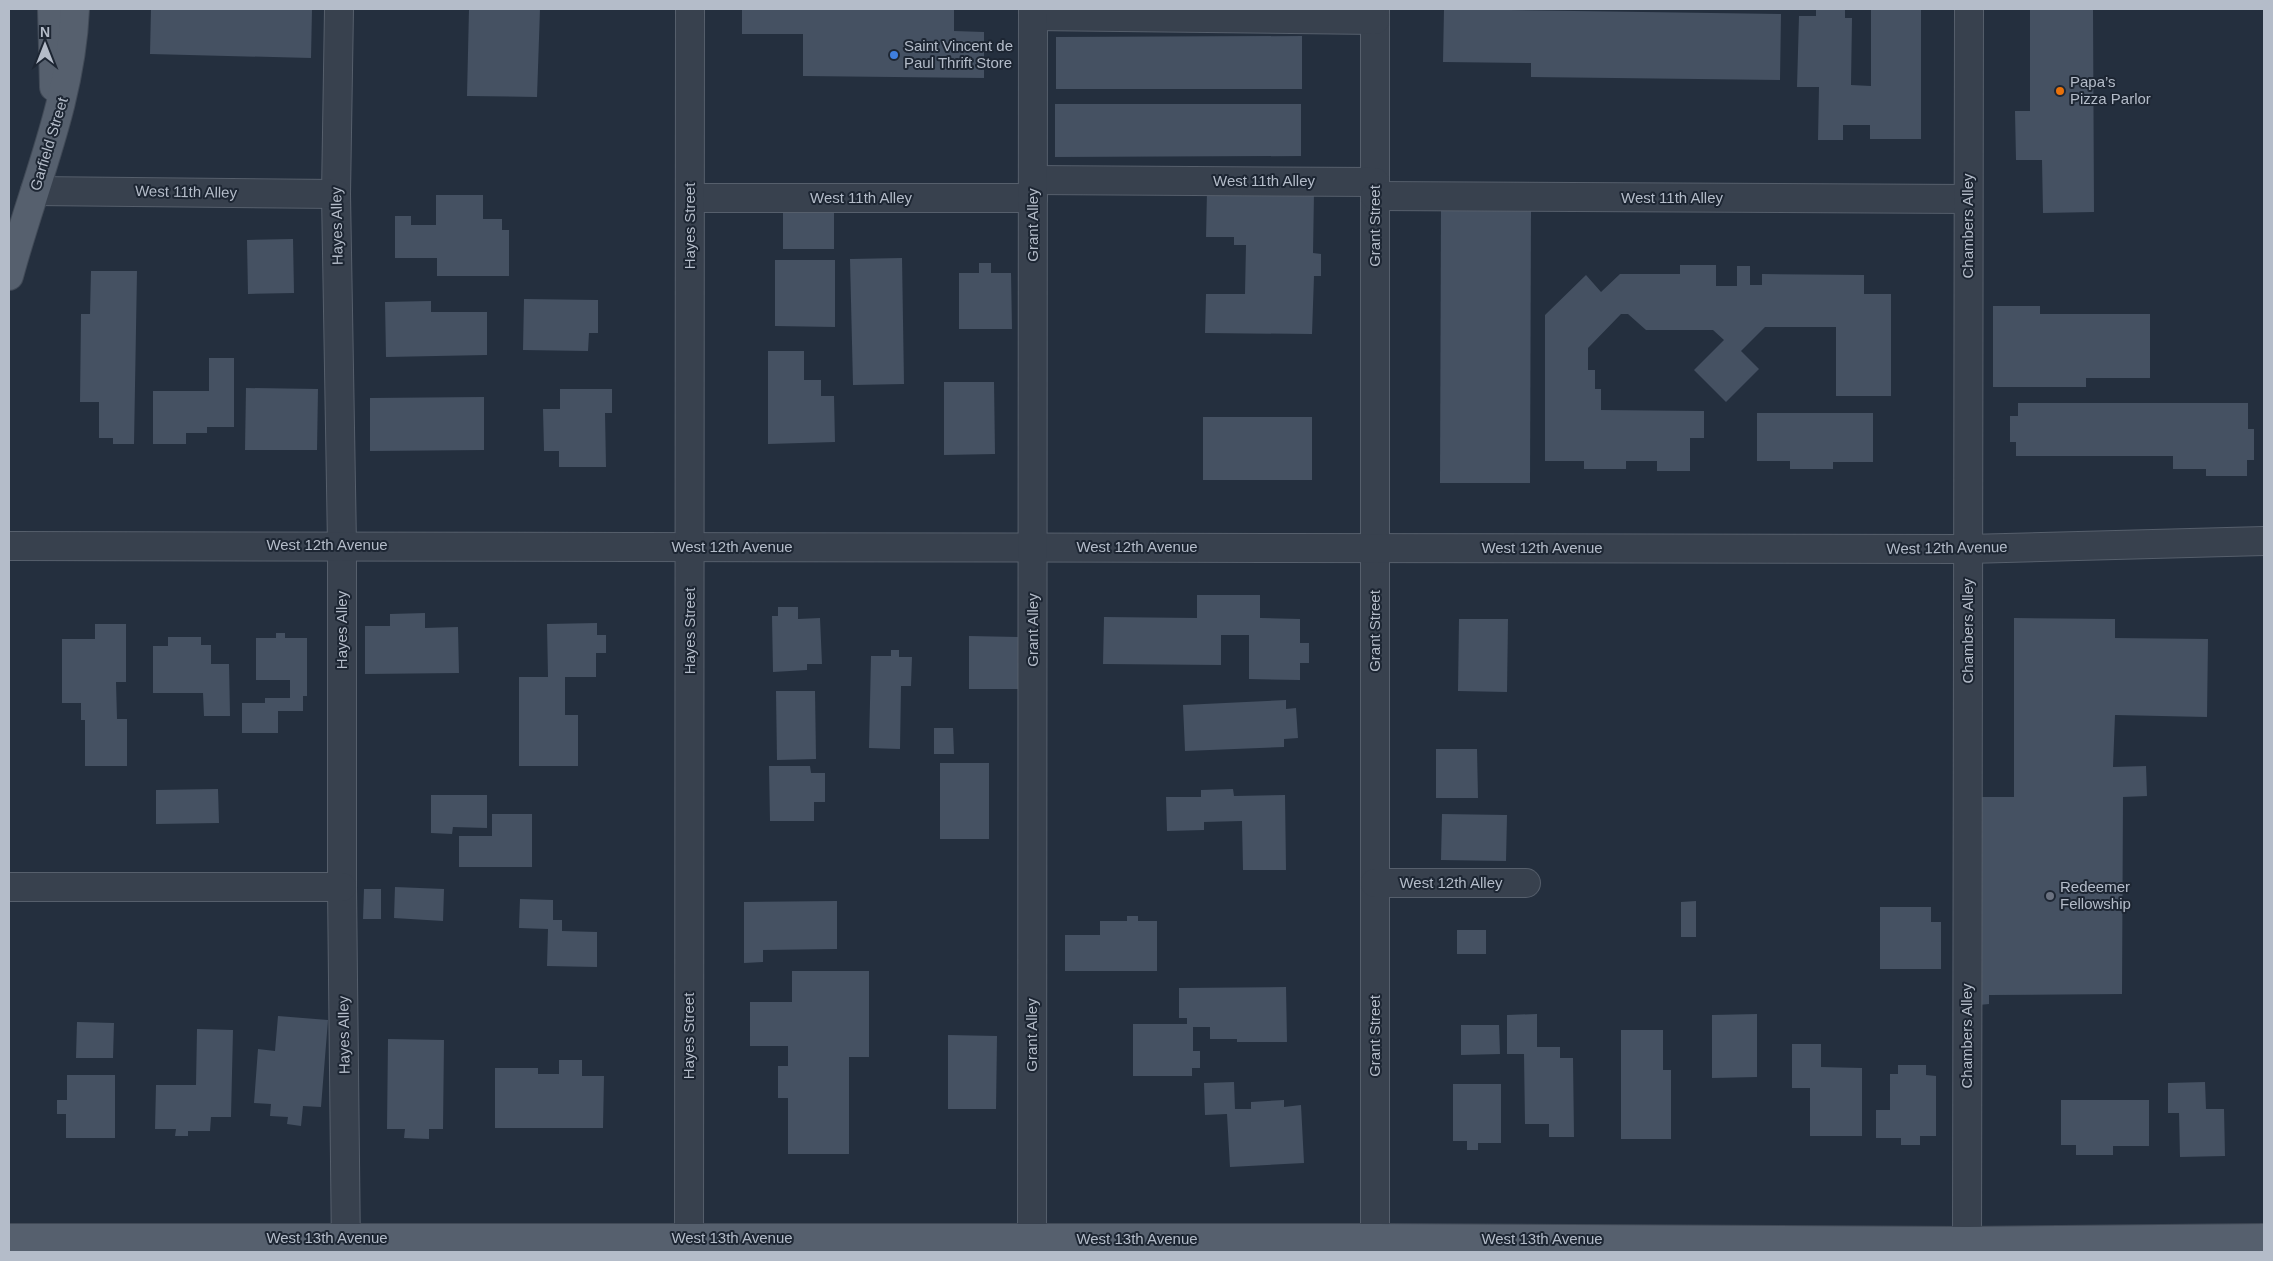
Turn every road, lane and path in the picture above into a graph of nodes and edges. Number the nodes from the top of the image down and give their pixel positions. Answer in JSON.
{"nodes":[{"id":1,"x":52,"y":9,"type":"edge"},
{"id":2,"x":75,"y":9,"type":"edge"},
{"id":3,"x":339,"y":9,"type":"edge"},
{"id":4,"x":690,"y":9,"type":"edge"},
{"id":5,"x":1969,"y":9,"type":"edge"},
{"id":6,"x":1033,"y":12,"type":"edge"},
{"id":7,"x":1375,"y":14,"type":"edge"},
{"id":8,"x":55,"y":126,"type":"junction"},
{"id":9,"x":1033,"y":189,"type":"junction"},
{"id":10,"x":1375,"y":189,"type":"junction"},
{"id":11,"x":34,"y":191,"type":"junction"},
{"id":12,"x":336,"y":194,"type":"junction"},
{"id":13,"x":690,"y":198,"type":"junction"},
{"id":14,"x":1968,"y":199,"type":"junction"},
{"id":15,"x":9,"y":276,"type":"edge"},
{"id":16,"x":2264,"y":541,"type":"edge"},
{"id":17,"x":342,"y":545,"type":"junction"},
{"id":18,"x":9,"y":546,"type":"edge"},
{"id":19,"x":690,"y":547,"type":"junction"},
{"id":20,"x":1033,"y":547,"type":"junction"},
{"id":21,"x":1375,"y":548,"type":"junction"},
{"id":22,"x":1968,"y":549,"type":"junction"},
{"id":23,"x":1375,"y":883,"type":"junction"},
{"id":24,"x":1526,"y":883,"type":"dead end"},
{"id":25,"x":9,"y":887,"type":"edge"},
{"id":26,"x":342,"y":887,"type":"junction"},
{"id":27,"x":9,"y":1238,"type":"edge"},
{"id":28,"x":2264,"y":1238,"type":"edge"},
{"id":29,"x":346,"y":1245,"type":"edge"},
{"id":30,"x":689,"y":1245,"type":"edge"},
{"id":31,"x":1375,"y":1245,"type":"edge"},
{"id":32,"x":1032,"y":1246,"type":"edge"},
{"id":33,"x":1967,"y":1247,"type":"edge"}],
"edges":[{"from":1,"to":8,"type":"main road"},
{"from":2,"to":8,"type":"main road","name":"Garfield Street"},
{"from":3,"to":12,"type":"street","name":"Hayes Alley"},
{"from":4,"to":13,"type":"street","name":"Hayes Street"},
{"from":5,"to":14,"type":"street","name":"Chambers Alley"},
{"from":6,"to":7,"type":"street"},
{"from":6,"to":9,"type":"street","name":"Grant Alley"},
{"from":7,"to":10,"type":"street","name":"Grant Street"},
{"from":8,"to":11,"type":"main road","name":"Garfield Street"},
{"from":9,"to":10,"type":"street","name":"West 11th Alley"},
{"from":9,"to":13,"type":"street","name":"West 11th Alley"},
{"from":9,"to":20,"type":"street","name":"Grant Alley"},
{"from":10,"to":14,"type":"street","name":"West 11th Alley"},
{"from":10,"to":21,"type":"street","name":"Grant Street"},
{"from":11,"to":12,"type":"street","name":"West 11th Alley"},
{"from":11,"to":15,"type":"main road","name":"Garfield Street"},
{"from":12,"to":17,"type":"street","name":"Hayes Alley"},
{"from":13,"to":19,"type":"street","name":"Hayes Street"},
{"from":14,"to":22,"type":"street","name":"Chambers Alley"},
{"from":16,"to":22,"type":"street","name":"West 12th Avenue"},
{"from":17,"to":18,"type":"street","name":"West 12th Avenue"},
{"from":17,"to":19,"type":"street","name":"West 12th Avenue"},
{"from":17,"to":26,"type":"street","name":"Hayes Alley"},
{"from":19,"to":20,"type":"street","name":"West 12th Avenue"},
{"from":19,"to":30,"type":"street","name":"Hayes Street"},
{"from":20,"to":21,"type":"street","name":"West 12th Avenue"},
{"from":20,"to":32,"type":"street","name":"Grant Alley"},
{"from":21,"to":22,"type":"street","name":"West 12th Avenue"},
{"from":21,"to":23,"type":"street","name":"Grant Street"},
{"from":22,"to":33,"type":"street","name":"Chambers Alley"},
{"from":23,"to":24,"type":"street","name":"West 12th Alley"},
{"from":23,"to":31,"type":"street","name":"Grant Street"},
{"from":25,"to":26,"type":"street"},
{"from":26,"to":29,"type":"street","name":"Hayes Alley"},
{"from":27,"to":29,"type":"main road","name":"West 13th Avenue"},
{"from":28,"to":33,"type":"main road","name":"West 13th Avenue"},
{"from":29,"to":30,"type":"main road","name":"West 13th Avenue"},
{"from":30,"to":32,"type":"main road","name":"West 13th Avenue"},
{"from":31,"to":32,"type":"main road","name":"West 13th Avenue"},
{"from":31,"to":33,"type":"main road","name":"West 13th Avenue"}]}
